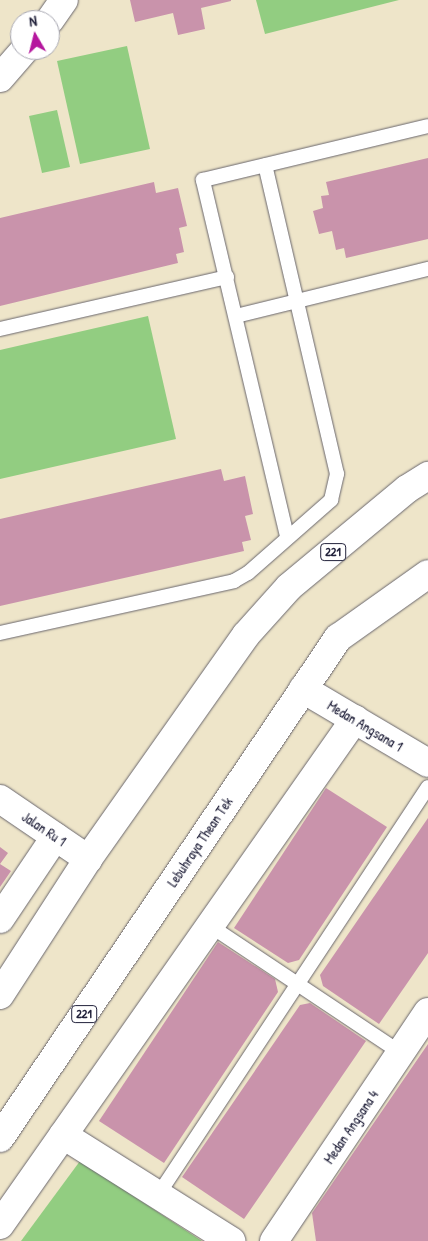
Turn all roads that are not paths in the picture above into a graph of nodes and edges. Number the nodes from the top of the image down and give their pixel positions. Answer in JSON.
{"nodes":[{"id":1,"x":15,"y":60,"type":"edge"},
{"id":2,"x":0,"y":78,"type":"edge"},
{"id":3,"x":428,"y":126,"type":"edge"},
{"id":4,"x":265,"y":165,"type":"junction"},
{"id":5,"x":428,"y":269,"type":"edge"},
{"id":6,"x":227,"y":276,"type":"junction"},
{"id":7,"x":298,"y":301,"type":"junction"},
{"id":8,"x":236,"y":316,"type":"junction"},
{"id":9,"x":0,"y":328,"type":"edge"},
{"id":10,"x":428,"y":476,"type":"edge"},
{"id":11,"x":287,"y":536,"type":"junction"},
{"id":12,"x":428,"y":574,"type":"edge"},
{"id":13,"x":0,"y":633,"type":"edge"},
{"id":14,"x":303,"y":689,"type":"junction"},
{"id":15,"x":355,"y":719,"type":"junction"},
{"id":16,"x":428,"y":763,"type":"edge"},
{"id":17,"x":428,"y":787,"type":"edge"},
{"id":18,"x":0,"y":799,"type":"edge"},
{"id":19,"x":55,"y":837,"type":"junction"},
{"id":20,"x":88,"y":859,"type":"junction"},
{"id":21,"x":0,"y":919,"type":"edge"},
{"id":22,"x":209,"y":925,"type":"junction"},
{"id":23,"x":298,"y":984,"type":"junction"},
{"id":24,"x":0,"y":995,"type":"edge"},
{"id":25,"x":428,"y":1012,"type":"edge"},
{"id":26,"x":401,"y":1053,"type":"junction"},
{"id":27,"x":62,"y":1135,"type":"junction"},
{"id":28,"x":0,"y":1138,"type":"edge"},
{"id":29,"x":158,"y":1195,"type":"junction"},
{"id":30,"x":0,"y":1225,"type":"edge"},
{"id":31,"x":231,"y":1241,"type":"edge"},
{"id":32,"x":274,"y":1241,"type":"edge"}],
"edges":[{"from":1,"to":2,"type":"street"},
{"from":3,"to":4,"type":"lane"},
{"from":4,"to":6,"type":"lane"},
{"from":4,"to":7,"type":"lane"},
{"from":5,"to":7,"type":"lane"},
{"from":6,"to":8,"type":"lane"},
{"from":6,"to":9,"type":"lane"},
{"from":7,"to":8,"type":"lane"},
{"from":7,"to":11,"type":"lane"},
{"from":8,"to":11,"type":"lane"},
{"from":10,"to":20,"type":"street","number":"221"},
{"from":11,"to":13,"type":"lane"},
{"from":12,"to":14,"type":"street","name":"Lebuhraya Thean Tek","number":"221"},
{"from":14,"to":15,"type":"street","name":"Medan Angsana 1"},
{"from":14,"to":28,"type":"street","name":"Lebuhraya Thean Tek","number":"221"},
{"from":15,"to":16,"type":"street","name":"Medan Angsana 1"},
{"from":15,"to":22,"type":"street"},
{"from":17,"to":23,"type":"lane"},
{"from":18,"to":19,"type":"street","name":"Jalan Ru 1"},
{"from":19,"to":20,"type":"street","name":"Jalan Ru 1"},
{"from":19,"to":21,"type":"street","name":"Jalan Ru 1"},
{"from":20,"to":24,"type":"street","number":"221"},
{"from":22,"to":23,"type":"lane"},
{"from":22,"to":27,"type":"street"},
{"from":23,"to":26,"type":"lane"},
{"from":23,"to":29,"type":"lane"},
{"from":25,"to":26,"type":"street","name":"Medan Angsana 4"},
{"from":26,"to":32,"type":"street","name":"Medan Angsana 4"},
{"from":27,"to":29,"type":"street"},
{"from":27,"to":30,"type":"street"},
{"from":29,"to":31,"type":"street"}]}
